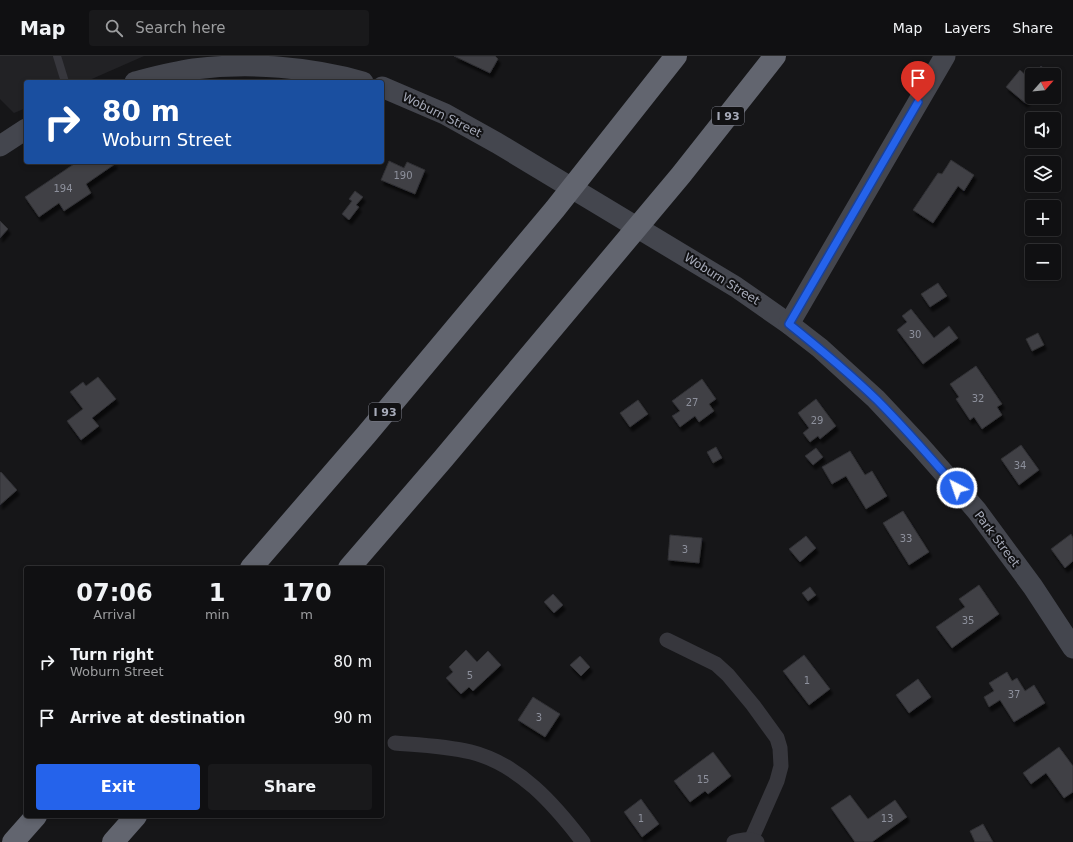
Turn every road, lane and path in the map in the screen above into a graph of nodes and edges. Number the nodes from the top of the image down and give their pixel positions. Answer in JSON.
{"nodes":[{"id":1,"x":57,"y":56,"type":"edge"},
{"id":2,"x":676,"y":56,"type":"edge"},
{"id":3,"x":775,"y":56,"type":"edge"},
{"id":4,"x":945,"y":56,"type":"edge"},
{"id":5,"x":227,"y":61,"type":"edge"},
{"id":6,"x":65,"y":80,"type":"edge"},
{"id":7,"x":142,"y":80,"type":"edge"},
{"id":8,"x":353,"y":80,"type":"edge"},
{"id":9,"x":384,"y":88,"type":"edge"},
{"id":10,"x":24,"y":130,"type":"edge"},
{"id":11,"x":0,"y":146,"type":"edge"},
{"id":12,"x":789,"y":324,"type":"junction"},
{"id":13,"x":253,"y":566,"type":"edge"},
{"id":14,"x":351,"y":566,"type":"edge"},
{"id":15,"x":667,"y":640,"type":"dead end"},
{"id":16,"x":1073,"y":648,"type":"edge"},
{"id":17,"x":395,"y":742,"type":"dead end"},
{"id":18,"x":34,"y":818,"type":"edge"},
{"id":19,"x":134,"y":818,"type":"edge"},
{"id":20,"x":754,"y":841,"type":"edge"},
{"id":21,"x":13,"y":842,"type":"edge"},
{"id":22,"x":113,"y":842,"type":"edge"},
{"id":23,"x":583,"y":842,"type":"edge"},
{"id":24,"x":734,"y":842,"type":"edge"}],
"edges":[{"from":1,"to":6,"type":"lane"},
{"from":2,"to":13,"type":"highway","number":"I 93"},
{"from":3,"to":14,"type":"highway","number":"I 93"},
{"from":4,"to":12,"type":"street"},
{"from":5,"to":7,"type":"street"},
{"from":5,"to":8,"type":"street"},
{"from":9,"to":12,"type":"street","name":"Woburn Street"},
{"from":10,"to":11,"type":"street"},
{"from":12,"to":16,"type":"street","name":"Park Street"},
{"from":15,"to":20,"type":"street"},
{"from":17,"to":23,"type":"street"},
{"from":18,"to":21,"type":"highway"},
{"from":19,"to":22,"type":"highway"},
{"from":20,"to":24,"type":"street"}]}
